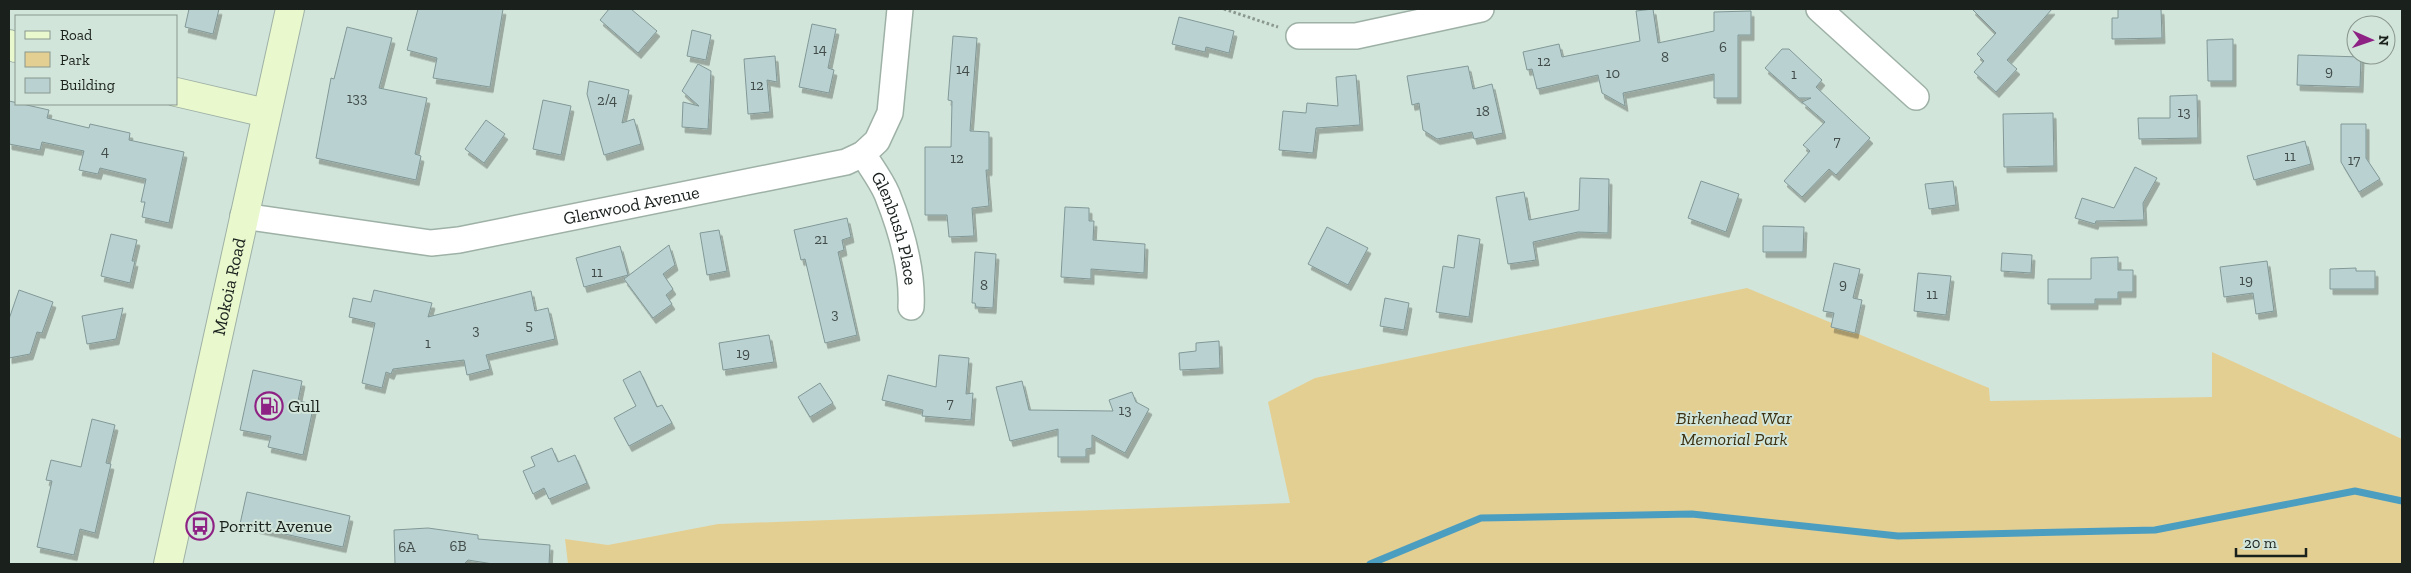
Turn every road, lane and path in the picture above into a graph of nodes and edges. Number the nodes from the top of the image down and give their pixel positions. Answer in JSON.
{"nodes":[{"id":1,"x":290,"y":9,"type":"edge"},
{"id":2,"x":900,"y":9,"type":"edge"},
{"id":3,"x":1224,"y":9,"type":"edge"},
{"id":4,"x":1481,"y":9,"type":"edge"},
{"id":5,"x":1819,"y":9,"type":"edge"},
{"id":6,"x":1299,"y":36,"type":"joint"},
{"id":7,"x":178,"y":92,"type":"edge"},
{"id":8,"x":1916,"y":97,"type":"dead end"},
{"id":9,"x":266,"y":113,"type":"junction"},
{"id":10,"x":863,"y":154,"type":"junction"},
{"id":11,"x":243,"y":216,"type":"junction"},
{"id":12,"x":911,"y":308,"type":"dead end"},
{"id":13,"x":168,"y":564,"type":"edge"}],
"edges":[{"from":1,"to":9,"type":"main road","name":"Mokoia Road"},
{"from":2,"to":10,"type":"street","name":"Glenwood Avenue"},
{"from":3,"to":6,"type":"path"},
{"from":4,"to":6,"type":"street"},
{"from":5,"to":8,"type":"street"},
{"from":7,"to":9,"type":"main road"},
{"from":9,"to":11,"type":"main road","name":"Mokoia Road"},
{"from":10,"to":11,"type":"street","name":"Glenwood Avenue"},
{"from":10,"to":12,"type":"street","name":"Glenbush Place"},
{"from":11,"to":13,"type":"main road","name":"Mokoia Road"}]}
